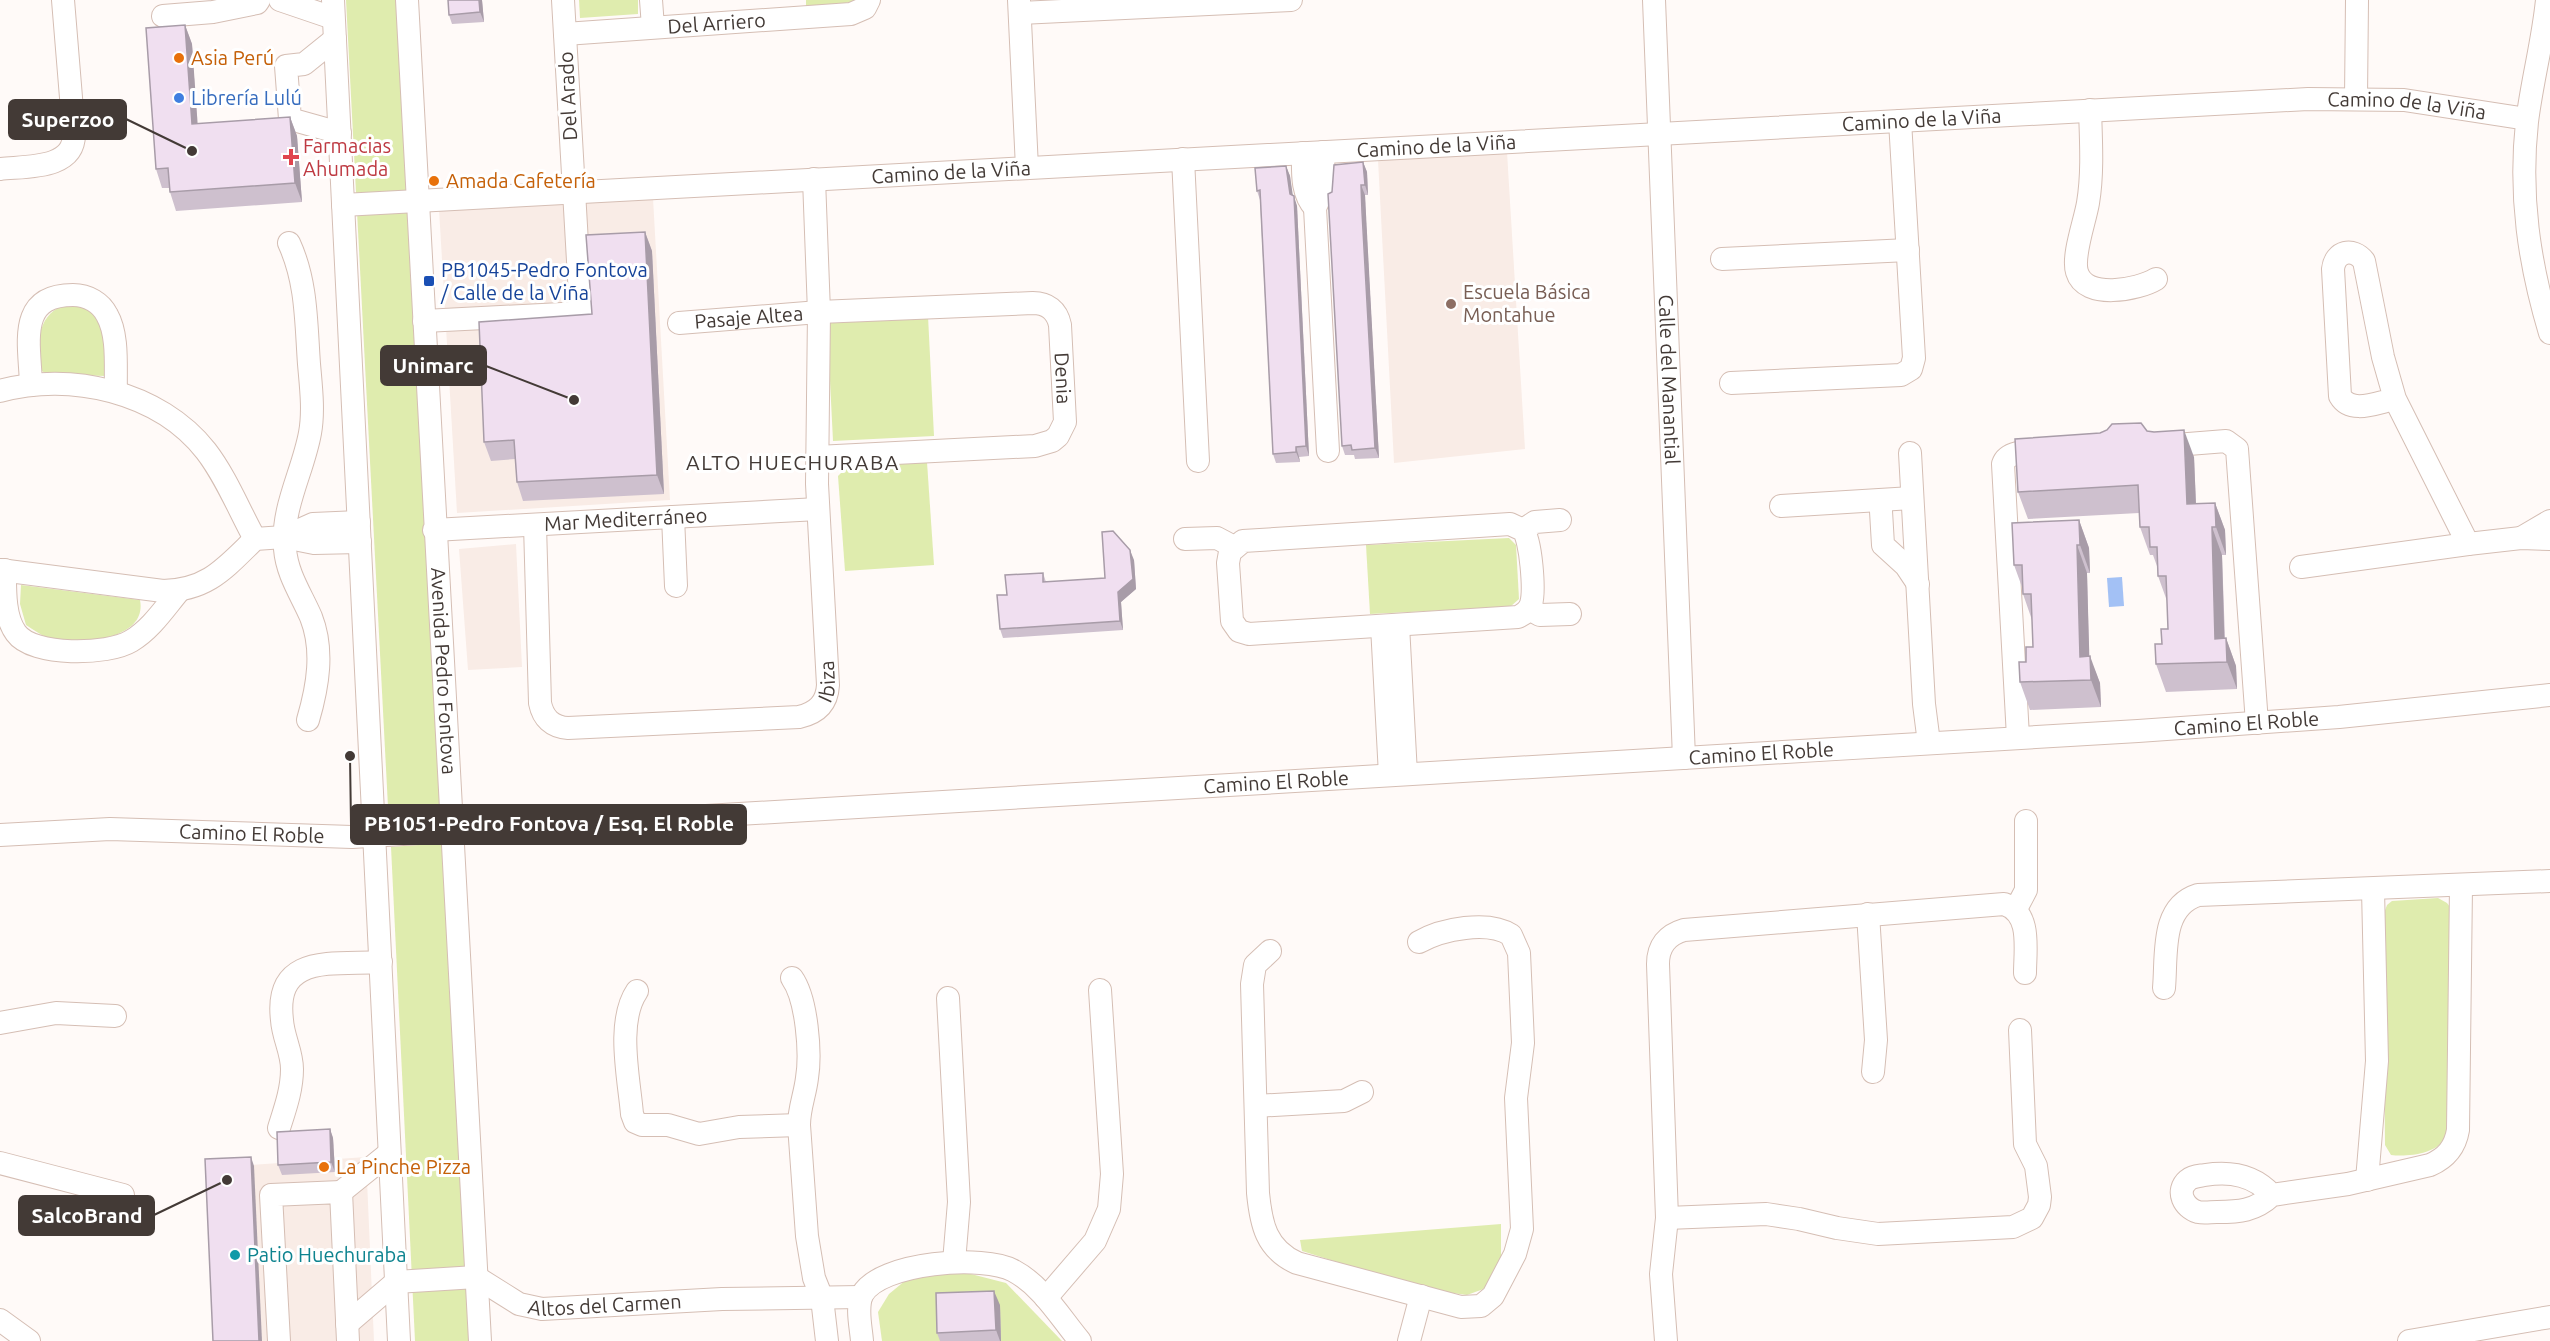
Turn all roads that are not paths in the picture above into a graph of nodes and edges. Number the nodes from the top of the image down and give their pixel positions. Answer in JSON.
{"nodes":[{"id":1,"x":63,"y":0,"type":"edge"},
{"id":2,"x":259,"y":0,"type":"edge"},
{"id":3,"x":280,"y":0,"type":"edge"},
{"id":4,"x":407,"y":0,"type":"edge"},
{"id":5,"x":563,"y":0,"type":"edge"},
{"id":6,"x":651,"y":0,"type":"edge"},
{"id":7,"x":1291,"y":0,"type":"edge"},
{"id":8,"x":1654,"y":0,"type":"edge"},
{"id":9,"x":2357,"y":0,"type":"edge"},
{"id":10,"x":2547,"y":0,"type":"edge"},
{"id":11,"x":1261,"y":1,"type":"edge"},
{"id":12,"x":1186,"y":3,"type":"edge"},
{"id":13,"x":867,"y":4,"type":"edge"},
{"id":14,"x":212,"y":6,"type":"edge"},
{"id":15,"x":1019,"y":6,"type":"edge"},
{"id":16,"x":799,"y":9,"type":"edge"},
{"id":17,"x":163,"y":16,"type":"dead end"},
{"id":18,"x":334,"y":19,"type":"edge"},
{"id":19,"x":653,"y":27,"type":"junction"},
{"id":20,"x":565,"y":34,"type":"junction"},
{"id":21,"x":2356,"y":98,"type":"junction"},
{"id":22,"x":2090,"y":110,"type":"junction"},
{"id":23,"x":2528,"y":119,"type":"junction"},
{"id":24,"x":1900,"y":121,"type":"junction"},
{"id":25,"x":340,"y":133,"type":"junction"},
{"id":26,"x":1659,"y":134,"type":"junction"},
{"id":27,"x":1313,"y":152,"type":"junction"},
{"id":28,"x":1183,"y":159,"type":"junction"},
{"id":29,"x":1027,"y":168,"type":"junction"},
{"id":30,"x":0,"y":169,"type":"edge"},
{"id":31,"x":814,"y":179,"type":"junction"},
{"id":32,"x":573,"y":192,"type":"junction"},
{"id":33,"x":418,"y":200,"type":"junction"},
{"id":34,"x":343,"y":205,"type":"junction"},
{"id":35,"x":289,"y":243,"type":"dead end"},
{"id":36,"x":1908,"y":250,"type":"junction"},
{"id":37,"x":1722,"y":259,"type":"dead end"},
{"id":38,"x":2156,"y":279,"type":"dead end"},
{"id":39,"x":819,"y":312,"type":"junction"},
{"id":40,"x":424,"y":321,"type":"junction"},
{"id":41,"x":679,"y":322,"type":"dead end"},
{"id":42,"x":2550,"y":333,"type":"edge"},
{"id":43,"x":1731,"y":383,"type":"dead end"},
{"id":44,"x":31,"y":386,"type":"junction"},
{"id":45,"x":0,"y":391,"type":"edge"},
{"id":46,"x":116,"y":392,"type":"junction"},
{"id":47,"x":2395,"y":399,"type":"junction"},
{"id":48,"x":2163,"y":446,"type":"edge"},
{"id":49,"x":2066,"y":450,"type":"edge"},
{"id":50,"x":1328,"y":451,"type":"dead end"},
{"id":51,"x":1910,"y":453,"type":"dead end"},
{"id":52,"x":817,"y":457,"type":"junction"},
{"id":53,"x":1198,"y":461,"type":"dead end"},
{"id":54,"x":1912,"y":498,"type":"junction"},
{"id":55,"x":1781,"y":506,"type":"dead end"},
{"id":56,"x":818,"y":509,"type":"junction"},
{"id":57,"x":1881,"y":511,"type":"dead end"},
{"id":58,"x":673,"y":517,"type":"junction"},
{"id":59,"x":1560,"y":520,"type":"dead end"},
{"id":60,"x":2550,"y":521,"type":"edge"},
{"id":61,"x":535,"y":525,"type":"junction"},
{"id":62,"x":434,"y":530,"type":"junction"},
{"id":63,"x":1523,"y":530,"type":"junction"},
{"id":64,"x":360,"y":532,"type":"junction"},
{"id":65,"x":284,"y":537,"type":"junction"},
{"id":66,"x":2522,"y":538,"type":"junction"},
{"id":67,"x":255,"y":539,"type":"junction"},
{"id":68,"x":1185,"y":539,"type":"dead end"},
{"id":69,"x":2550,"y":539,"type":"edge"},
{"id":70,"x":2468,"y":544,"type":"junction"},
{"id":71,"x":1234,"y":547,"type":"junction"},
{"id":72,"x":2301,"y":567,"type":"dead end"},
{"id":73,"x":3,"y":570,"type":"edge"},
{"id":74,"x":1918,"y":584,"type":"junction"},
{"id":75,"x":676,"y":586,"type":"dead end"},
{"id":76,"x":179,"y":591,"type":"junction"},
{"id":77,"x":1529,"y":609,"type":"junction"},
{"id":78,"x":1570,"y":614,"type":"dead end"},
{"id":79,"x":1390,"y":626,"type":"junction"},
{"id":80,"x":2550,"y":695,"type":"edge"},
{"id":81,"x":308,"y":720,"type":"dead end"},
{"id":82,"x":2257,"y":723,"type":"junction"},
{"id":83,"x":2018,"y":737,"type":"junction"},
{"id":84,"x":1929,"y":743,"type":"junction"},
{"id":85,"x":1684,"y":758,"type":"junction"},
{"id":86,"x":1398,"y":775,"type":"junction"},
{"id":87,"x":2026,"y":821,"type":"dead end"},
{"id":88,"x":451,"y":831,"type":"junction"},
{"id":89,"x":0,"y":835,"type":"edge"},
{"id":90,"x":375,"y":836,"type":"junction"},
{"id":91,"x":2550,"y":881,"type":"edge"},
{"id":92,"x":2461,"y":886,"type":"junction"},
{"id":93,"x":2373,"y":890,"type":"junction"},
{"id":94,"x":2016,"y":909,"type":"junction"},
{"id":95,"x":1868,"y":914,"type":"junction"},
{"id":96,"x":1419,"y":942,"type":"dead end"},
{"id":97,"x":1270,"y":951,"type":"dead end"},
{"id":98,"x":381,"y":962,"type":"junction"},
{"id":99,"x":2025,"y":974,"type":"dead end"},
{"id":100,"x":792,"y":978,"type":"dead end"},
{"id":101,"x":2164,"y":988,"type":"dead end"},
{"id":102,"x":1100,"y":990,"type":"dead end"},
{"id":103,"x":637,"y":991,"type":"dead end"},
{"id":104,"x":948,"y":998,"type":"dead end"},
{"id":105,"x":115,"y":1016,"type":"dead end"},
{"id":106,"x":0,"y":1023,"type":"edge"},
{"id":107,"x":2020,"y":1030,"type":"dead end"},
{"id":108,"x":1873,"y":1072,"type":"dead end"},
{"id":109,"x":1362,"y":1092,"type":"dead end"},
{"id":110,"x":1256,"y":1106,"type":"junction"},
{"id":111,"x":799,"y":1125,"type":"junction"},
{"id":112,"x":279,"y":1128,"type":"dead end"},
{"id":113,"x":388,"y":1154,"type":"junction"},
{"id":114,"x":0,"y":1163,"type":"edge"},
{"id":115,"x":2367,"y":1180,"type":"junction"},
{"id":116,"x":341,"y":1192,"type":"junction"},
{"id":117,"x":123,"y":1195,"type":"dead end"},
{"id":118,"x":2272,"y":1195,"type":"dead end"},
{"id":119,"x":1667,"y":1218,"type":"junction"},
{"id":120,"x":954,"y":1262,"type":"junction"},
{"id":121,"x":476,"y":1277,"type":"junction"},
{"id":122,"x":396,"y":1282,"type":"junction"},
{"id":123,"x":1421,"y":1296,"type":"junction"},
{"id":124,"x":861,"y":1297,"type":"junction"},
{"id":125,"x":822,"y":1298,"type":"junction"},
{"id":126,"x":1046,"y":1298,"type":"junction"},
{"id":127,"x":2550,"y":1317,"type":"edge"},
{"id":128,"x":0,"y":1320,"type":"edge"},
{"id":129,"x":348,"y":1332,"type":"edge"},
{"id":130,"x":2452,"y":1337,"type":"edge"},
{"id":131,"x":29,"y":1341,"type":"edge"},
{"id":132,"x":279,"y":1341,"type":"edge"},
{"id":133,"x":399,"y":1341,"type":"edge"},
{"id":134,"x":480,"y":1341,"type":"edge"},
{"id":135,"x":827,"y":1341,"type":"edge"},
{"id":136,"x":862,"y":1341,"type":"edge"},
{"id":137,"x":1080,"y":1341,"type":"edge"},
{"id":138,"x":1409,"y":1341,"type":"edge"},
{"id":139,"x":1666,"y":1341,"type":"edge"},
{"id":140,"x":2409,"y":1341,"type":"edge"}],
"edges":[{"from":1,"to":30,"type":"street"},
{"from":2,"to":14,"type":"street"},
{"from":3,"to":18,"type":"street"},
{"from":4,"to":33,"type":"street","name":"Avenida Pedro Fontova"},
{"from":5,"to":20,"type":"street","name":"Del Arado"},
{"from":6,"to":19,"type":"street"},
{"from":7,"to":11,"type":"street"},
{"from":8,"to":26,"type":"street","name":"Calle del Manantial"},
{"from":9,"to":21,"type":"street"},
{"from":10,"to":23,"type":"street"},
{"from":11,"to":12,"type":"street"},
{"from":12,"to":15,"type":"street"},
{"from":13,"to":16,"type":"street","name":"Del Arriero"},
{"from":14,"to":17,"type":"street"},
{"from":15,"to":29,"type":"street"},
{"from":16,"to":19,"type":"street","name":"Del Arriero"},
{"from":18,"to":25,"type":"street"},
{"from":18,"to":25,"type":"street"},
{"from":19,"to":20,"type":"street","name":"Del Arriero"},
{"from":20,"to":32,"type":"street","name":"Del Arado"},
{"from":21,"to":22,"type":"street","name":"Camino de la Viña"},
{"from":21,"to":23,"type":"street","name":"Camino de la Viña"},
{"from":22,"to":24,"type":"street","name":"Camino de la Viña"},
{"from":22,"to":38,"type":"street"},
{"from":23,"to":42,"type":"street"},
{"from":24,"to":26,"type":"street","name":"Camino de la Viña"},
{"from":24,"to":36,"type":"street"},
{"from":25,"to":34,"type":"street"},
{"from":26,"to":27,"type":"street","name":"Camino de la Viña"},
{"from":26,"to":85,"type":"street","name":"Calle del Manantial"},
{"from":27,"to":28,"type":"street","name":"Camino de la Viña"},
{"from":27,"to":50,"type":"street"},
{"from":28,"to":29,"type":"street","name":"Camino de la Viña"},
{"from":28,"to":53,"type":"street"},
{"from":29,"to":31,"type":"street","name":"Camino de la Viña"},
{"from":31,"to":32,"type":"street","name":"Camino de la Viña"},
{"from":31,"to":39,"type":"street","name":"Ibiza"},
{"from":32,"to":33,"type":"street","name":"Camino de la Viña"},
{"from":32,"to":40,"type":"street","name":"Del Arado"},
{"from":33,"to":34,"type":"street","name":"Camino de la Viña"},
{"from":33,"to":40,"type":"street","name":"Avenida Pedro Fontova"},
{"from":34,"to":64,"type":"street"},
{"from":35,"to":65,"type":"street"},
{"from":36,"to":37,"type":"street"},
{"from":36,"to":43,"type":"street"},
{"from":39,"to":41,"type":"street","name":"Pasaje Altea"},
{"from":39,"to":52,"type":"street","name":"Ibiza"},
{"from":39,"to":52,"type":"street","name":"Denia"},
{"from":40,"to":62,"type":"street","name":"Avenida Pedro Fontova"},
{"from":44,"to":45,"type":"street"},
{"from":44,"to":46,"type":"street"},
{"from":44,"to":46,"type":"street"},
{"from":46,"to":67,"type":"street"},
{"from":47,"to":47,"type":"street"},
{"from":47,"to":70,"type":"street"},
{"from":48,"to":82,"type":"street"},
{"from":49,"to":83,"type":"street"},
{"from":51,"to":54,"type":"street"},
{"from":52,"to":56,"type":"street","name":"Ibiza"},
{"from":54,"to":55,"type":"street"},
{"from":54,"to":74,"type":"street"},
{"from":56,"to":58,"type":"street","name":"Mar Mediterráneo"},
{"from":56,"to":61,"type":"street","name":"Ibiza"},
{"from":57,"to":74,"type":"street"},
{"from":58,"to":61,"type":"street","name":"Mar Mediterráneo"},
{"from":58,"to":75,"type":"street"},
{"from":59,"to":63,"type":"street"},
{"from":60,"to":66,"type":"street"},
{"from":61,"to":62,"type":"street","name":"Mar Mediterráneo"},
{"from":62,"to":88,"type":"street","name":"Avenida Pedro Fontova"},
{"from":63,"to":71,"type":"street"},
{"from":63,"to":77,"type":"street"},
{"from":64,"to":65,"type":"street"},
{"from":64,"to":90,"type":"street"},
{"from":65,"to":67,"type":"street"},
{"from":65,"to":81,"type":"street"},
{"from":66,"to":69,"type":"street"},
{"from":66,"to":70,"type":"street"},
{"from":67,"to":76,"type":"street"},
{"from":68,"to":71,"type":"street"},
{"from":70,"to":72,"type":"street"},
{"from":71,"to":79,"type":"street"},
{"from":73,"to":76,"type":"street"},
{"from":73,"to":76,"type":"street"},
{"from":74,"to":84,"type":"street"},
{"from":77,"to":78,"type":"street"},
{"from":77,"to":79,"type":"street"},
{"from":79,"to":86,"type":"street"},
{"from":80,"to":82,"type":"street","name":"Camino El Roble"},
{"from":82,"to":83,"type":"street","name":"Camino El Roble"},
{"from":83,"to":84,"type":"street","name":"Camino El Roble"},
{"from":84,"to":85,"type":"street","name":"Camino El Roble"},
{"from":85,"to":86,"type":"street","name":"Camino El Roble"},
{"from":86,"to":88,"type":"street","name":"Camino El Roble"},
{"from":87,"to":94,"type":"street"},
{"from":88,"to":90,"type":"street","name":"Camino El Roble"},
{"from":88,"to":121,"type":"street","name":"Avenida Pedro Fontova"},
{"from":89,"to":90,"type":"street","name":"Camino El Roble"},
{"from":90,"to":98,"type":"street"},
{"from":91,"to":92,"type":"street"},
{"from":92,"to":93,"type":"street"},
{"from":92,"to":115,"type":"street"},
{"from":93,"to":101,"type":"street"},
{"from":93,"to":115,"type":"street"},
{"from":94,"to":95,"type":"street"},
{"from":94,"to":99,"type":"street"},
{"from":95,"to":108,"type":"street"},
{"from":95,"to":119,"type":"street"},
{"from":96,"to":123,"type":"street"},
{"from":97,"to":110,"type":"street"},
{"from":98,"to":112,"type":"street"},
{"from":98,"to":113,"type":"street"},
{"from":100,"to":111,"type":"street"},
{"from":102,"to":126,"type":"street"},
{"from":103,"to":111,"type":"street"},
{"from":104,"to":120,"type":"street"},
{"from":105,"to":106,"type":"street"},
{"from":107,"to":119,"type":"street"},
{"from":109,"to":110,"type":"street"},
{"from":110,"to":123,"type":"street"},
{"from":111,"to":125,"type":"street"},
{"from":113,"to":116,"type":"street"},
{"from":113,"to":122,"type":"street"},
{"from":114,"to":117,"type":"street"},
{"from":115,"to":118,"type":"street"},
{"from":116,"to":129,"type":"street"},
{"from":116,"to":132,"type":"street"},
{"from":119,"to":139,"type":"street"},
{"from":120,"to":124,"type":"street"},
{"from":120,"to":126,"type":"street"},
{"from":121,"to":122,"type":"street"},
{"from":121,"to":125,"type":"street","name":"Altos del Carmen"},
{"from":121,"to":134,"type":"street","name":"Avenida Pedro Fontova"},
{"from":122,"to":129,"type":"street"},
{"from":122,"to":133,"type":"street"},
{"from":123,"to":138,"type":"street"},
{"from":124,"to":125,"type":"street","name":"Altos del Carmen"},
{"from":124,"to":136,"type":"street"},
{"from":125,"to":135,"type":"street"},
{"from":126,"to":137,"type":"street"},
{"from":127,"to":130,"type":"street"},
{"from":128,"to":131,"type":"street"},
{"from":130,"to":140,"type":"street"}]}
